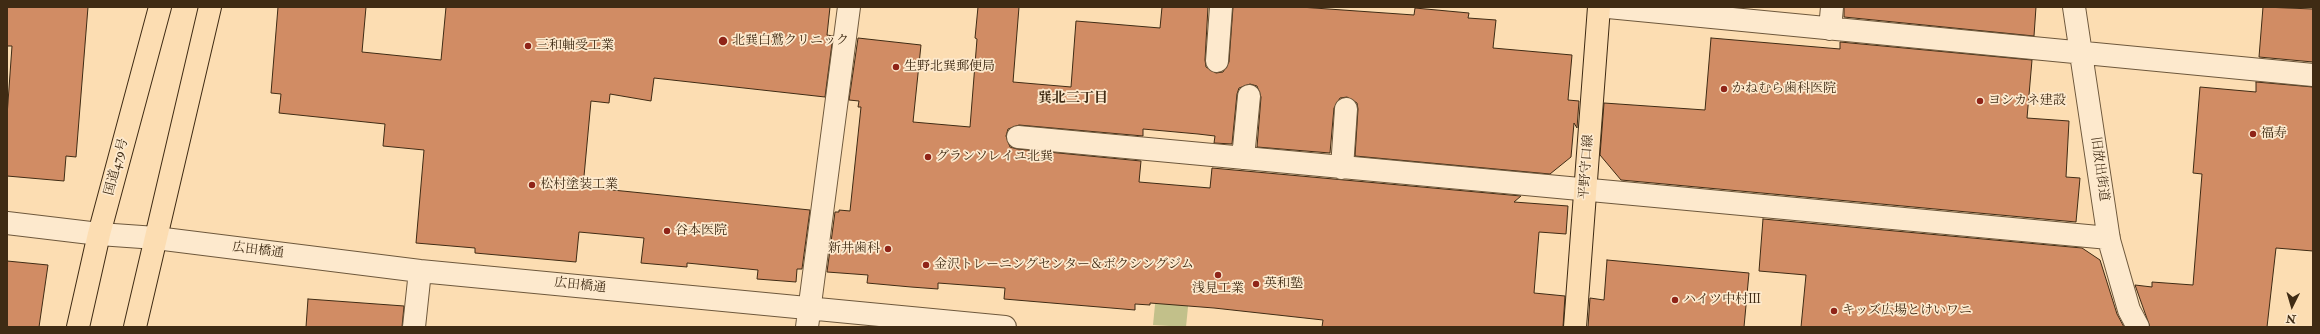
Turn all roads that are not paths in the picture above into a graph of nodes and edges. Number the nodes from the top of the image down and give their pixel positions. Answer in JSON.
{"nodes":[{"id":1,"x":160,"y":7,"type":"edge"},
{"id":2,"x":210,"y":7,"type":"edge"},
{"id":3,"x":849,"y":7,"type":"edge"},
{"id":4,"x":1221,"y":7,"type":"edge"},
{"id":5,"x":1599,"y":7,"type":"edge"},
{"id":6,"x":1608,"y":7,"type":"edge"},
{"id":7,"x":1832,"y":7,"type":"edge"},
{"id":8,"x":2074,"y":7,"type":"edge"},
{"id":9,"x":1830,"y":29,"type":"junction"},
{"id":10,"x":2082,"y":54,"type":"junction"},
{"id":11,"x":1217,"y":61,"type":"dead end"},
{"id":12,"x":2313,"y":75,"type":"edge"},
{"id":13,"x":1248,"y":96,"type":"dead end"},
{"id":14,"x":1346,"y":109,"type":"dead end"},
{"id":15,"x":1018,"y":137,"type":"dead end"},
{"id":16,"x":1243,"y":158,"type":"junction"},
{"id":17,"x":1342,"y":168,"type":"junction"},
{"id":18,"x":1585,"y":191,"type":"junction"},
{"id":19,"x":7,"y":223,"type":"edge"},
{"id":20,"x":99,"y":234,"type":"junction"},
{"id":21,"x":156,"y":238,"type":"junction"},
{"id":22,"x":2109,"y":238,"type":"junction"},
{"id":23,"x":420,"y":271,"type":"junction"},
{"id":24,"x":808,"y":318,"type":"edge"},
{"id":25,"x":78,"y":327,"type":"edge"},
{"id":26,"x":135,"y":327,"type":"edge"},
{"id":27,"x":414,"y":327,"type":"edge"},
{"id":28,"x":1005,"y":327,"type":"edge"},
{"id":29,"x":1575,"y":327,"type":"edge"},
{"id":30,"x":2138,"y":327,"type":"edge"}],
"edges":[{"from":1,"to":20,"type":"main road","name":"国道479号"},
{"from":2,"to":21,"type":"main road"},
{"from":3,"to":24,"type":"street"},
{"from":4,"to":11,"type":"street"},
{"from":5,"to":18,"type":"main road","name":"平野守口線"},
{"from":6,"to":9,"type":"street"},
{"from":7,"to":9,"type":"street"},
{"from":8,"to":10,"type":"street","name":"旧放出街道"},
{"from":9,"to":10,"type":"street"},
{"from":10,"to":12,"type":"street"},
{"from":10,"to":22,"type":"street","name":"旧放出街道"},
{"from":13,"to":16,"type":"street"},
{"from":14,"to":17,"type":"street"},
{"from":15,"to":16,"type":"street"},
{"from":16,"to":17,"type":"street"},
{"from":17,"to":18,"type":"street"},
{"from":18,"to":22,"type":"street"},
{"from":18,"to":29,"type":"main road","name":"平野守口線"},
{"from":19,"to":20,"type":"street","name":"広田橋通"},
{"from":20,"to":21,"type":"street","name":"広田橋通"},
{"from":20,"to":25,"type":"main road","name":"国道479号"},
{"from":21,"to":23,"type":"street","name":"広田橋通"},
{"from":21,"to":26,"type":"main road"},
{"from":22,"to":30,"type":"street","name":"旧放出街道"},
{"from":23,"to":24,"type":"street","name":"広田橋通"},
{"from":23,"to":27,"type":"street"},
{"from":24,"to":28,"type":"street","name":"広田橋通"}]}
